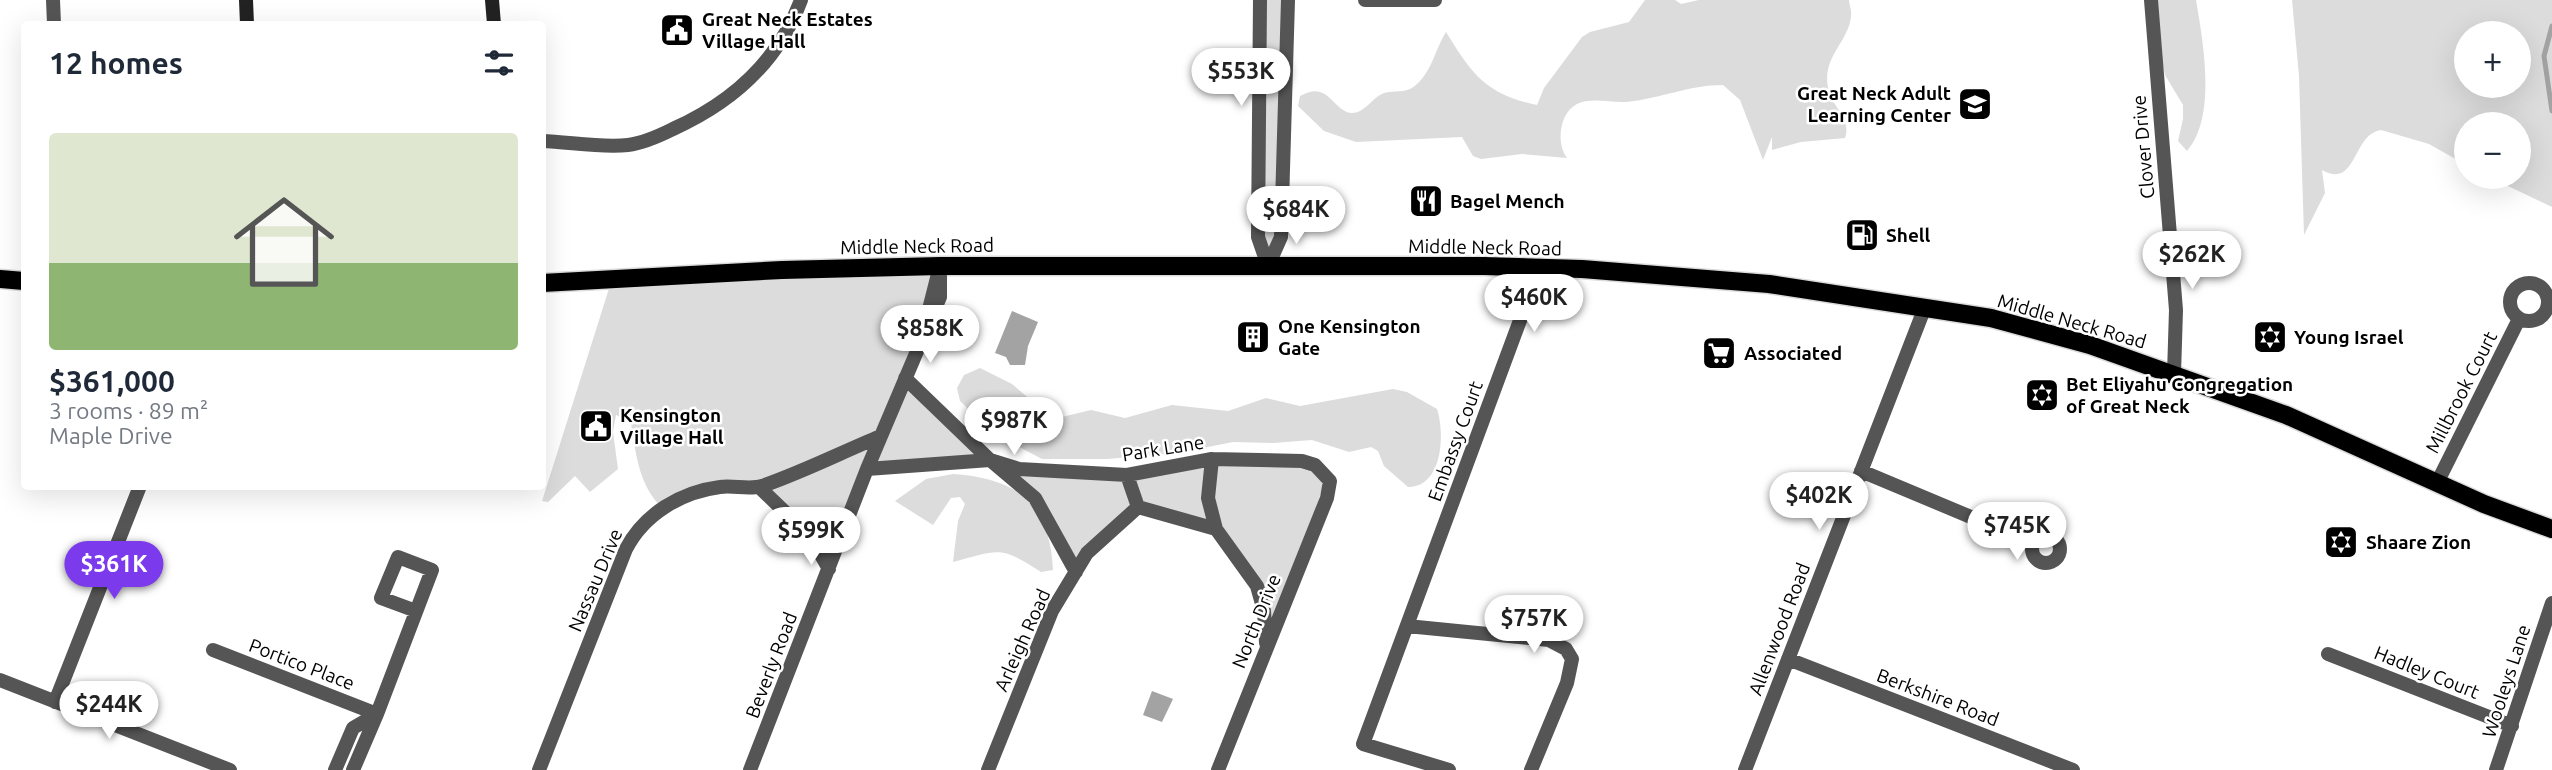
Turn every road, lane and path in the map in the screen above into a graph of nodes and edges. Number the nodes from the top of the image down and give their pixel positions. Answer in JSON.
{"nodes":[{"id":1,"x":53,"y":0,"type":"edge"},
{"id":2,"x":246,"y":0,"type":"edge"},
{"id":3,"x":492,"y":0,"type":"edge"},
{"id":4,"x":801,"y":0,"type":"edge"},
{"id":5,"x":1260,"y":0,"type":"edge"},
{"id":6,"x":1288,"y":0,"type":"edge"},
{"id":7,"x":1365,"y":0,"type":"edge"},
{"id":8,"x":1435,"y":0,"type":"edge"},
{"id":9,"x":2151,"y":0,"type":"edge"},
{"id":10,"x":54,"y":21,"type":"edge"},
{"id":11,"x":247,"y":21,"type":"edge"},
{"id":12,"x":494,"y":21,"type":"edge"},
{"id":13,"x":546,"y":141,"type":"edge"},
{"id":14,"x":1257,"y":216,"type":"junction"},
{"id":15,"x":1282,"y":216,"type":"junction"},
{"id":16,"x":940,"y":266,"type":"junction"},
{"id":17,"x":1268,"y":266,"type":"junction"},
{"id":18,"x":1539,"y":269,"type":"junction"},
{"id":19,"x":0,"y":279,"type":"edge"},
{"id":20,"x":21,"y":281,"type":"edge"},
{"id":21,"x":546,"y":283,"type":"edge"},
{"id":22,"x":1925,"y":307,"type":"junction"},
{"id":23,"x":2519,"y":319,"type":"dead end"},
{"id":24,"x":2174,"y":374,"type":"junction"},
{"id":25,"x":905,"y":378,"type":"junction"},
{"id":26,"x":881,"y":436,"type":"junction"},
{"id":27,"x":1212,"y":459,"type":"junction"},
{"id":28,"x":990,"y":460,"type":"junction"},
{"id":29,"x":867,"y":469,"type":"junction"},
{"id":30,"x":1861,"y":471,"type":"junction"},
{"id":31,"x":1127,"y":475,"type":"junction"},
{"id":32,"x":2437,"y":483,"type":"junction"},
{"id":33,"x":1330,"y":486,"type":"joint"},
{"id":34,"x":759,"y":487,"type":"junction"},
{"id":35,"x":138,"y":490,"type":"edge"},
{"id":36,"x":1138,"y":508,"type":"junction"},
{"id":37,"x":1216,"y":528,"type":"junction"},
{"id":38,"x":2552,"y":529,"type":"edge"},
{"id":39,"x":2033,"y":543,"type":"dead end"},
{"id":40,"x":829,"y":569,"type":"junction"},
{"id":41,"x":1076,"y":572,"type":"junction"},
{"id":42,"x":2552,"y":603,"type":"edge"},
{"id":43,"x":416,"y":611,"type":"dead end"},
{"id":44,"x":1407,"y":626,"type":"junction"},
{"id":45,"x":1266,"y":648,"type":"junction"},
{"id":46,"x":213,"y":650,"type":"dead end"},
{"id":47,"x":2328,"y":654,"type":"dead end"},
{"id":48,"x":1788,"y":659,"type":"junction"},
{"id":49,"x":0,"y":680,"type":"edge"},
{"id":50,"x":55,"y":702,"type":"junction"},
{"id":51,"x":377,"y":714,"type":"junction"},
{"id":52,"x":2512,"y":726,"type":"junction"},
{"id":53,"x":230,"y":770,"type":"edge"},
{"id":54,"x":335,"y":770,"type":"edge"},
{"id":55,"x":353,"y":770,"type":"edge"},
{"id":56,"x":539,"y":770,"type":"edge"},
{"id":57,"x":750,"y":770,"type":"edge"},
{"id":58,"x":988,"y":770,"type":"edge"},
{"id":59,"x":1218,"y":770,"type":"edge"},
{"id":60,"x":1449,"y":770,"type":"edge"},
{"id":61,"x":1531,"y":770,"type":"edge"},
{"id":62,"x":1745,"y":770,"type":"edge"},
{"id":63,"x":2074,"y":770,"type":"edge"},
{"id":64,"x":2496,"y":770,"type":"edge"}],
"edges":[{"from":1,"to":10,"type":"street"},
{"from":2,"to":11,"type":"street"},
{"from":3,"to":12,"type":"street"},
{"from":4,"to":13,"type":"street"},
{"from":5,"to":14,"type":"street"},
{"from":6,"to":15,"type":"street"},
{"from":7,"to":8,"type":"street"},
{"from":9,"to":24,"type":"street","name":"Clover Drive"},
{"from":14,"to":15,"type":"street"},
{"from":14,"to":17,"type":"street"},
{"from":15,"to":17,"type":"street"},
{"from":16,"to":17,"type":"main road","name":"Middle Neck Road"},
{"from":16,"to":21,"type":"main road","name":"Middle Neck Road"},
{"from":16,"to":25,"type":"street","name":"Beverly Road"},
{"from":17,"to":18,"type":"main road","name":"Middle Neck Road"},
{"from":18,"to":22,"type":"main road","name":"Middle Neck Road"},
{"from":18,"to":44,"type":"street","name":"Embassy Court"},
{"from":19,"to":20,"type":"main road"},
{"from":22,"to":24,"type":"main road","name":"Middle Neck Road"},
{"from":22,"to":30,"type":"street","name":"Allenwood Road"},
{"from":23,"to":32,"type":"street","name":"Millbrook Court"},
{"from":24,"to":32,"type":"main road","name":"Middle Neck Road"},
{"from":25,"to":26,"type":"street","name":"Beverly Road"},
{"from":25,"to":28,"type":"street","name":"Park Lane"},
{"from":26,"to":29,"type":"street","name":"Beverly Road"},
{"from":26,"to":34,"type":"street","name":"Nassau Drive"},
{"from":27,"to":31,"type":"street","name":"Park Lane"},
{"from":27,"to":33,"type":"street","name":"Park Lane"},
{"from":27,"to":37,"type":"street"},
{"from":28,"to":29,"type":"street","name":"Park Lane"},
{"from":28,"to":31,"type":"street","name":"Park Lane"},
{"from":28,"to":41,"type":"street","name":"Park Lane"},
{"from":29,"to":40,"type":"street","name":"Beverly Road"},
{"from":30,"to":39,"type":"street"},
{"from":30,"to":48,"type":"street","name":"Allenwood Road"},
{"from":31,"to":36,"type":"street"},
{"from":32,"to":38,"type":"main road","name":"Middle Neck Road"},
{"from":33,"to":45,"type":"street","name":"North Drive"},
{"from":34,"to":40,"type":"street"},
{"from":34,"to":56,"type":"street","name":"Nassau Drive"},
{"from":35,"to":50,"type":"street"},
{"from":36,"to":37,"type":"street"},
{"from":36,"to":41,"type":"street","name":"Arleigh Road"},
{"from":37,"to":45,"type":"street"},
{"from":40,"to":57,"type":"street","name":"Beverly Road"},
{"from":41,"to":58,"type":"street","name":"Arleigh Road"},
{"from":42,"to":52,"type":"street","name":"Wooleys Lane"},
{"from":43,"to":51,"type":"street"},
{"from":44,"to":60,"type":"street","name":"Embassy Court"},
{"from":44,"to":61,"type":"street"},
{"from":45,"to":59,"type":"street","name":"North Drive"},
{"from":46,"to":51,"type":"street","name":"Portico Place"},
{"from":47,"to":52,"type":"street","name":"Hadley Court"},
{"from":48,"to":62,"type":"street","name":"Allenwood Road"},
{"from":48,"to":63,"type":"street","name":"Berkshire Road"},
{"from":49,"to":50,"type":"street"},
{"from":50,"to":53,"type":"street"},
{"from":51,"to":54,"type":"street"},
{"from":51,"to":55,"type":"street"},
{"from":52,"to":64,"type":"street","name":"Wooleys Lane"}]}
